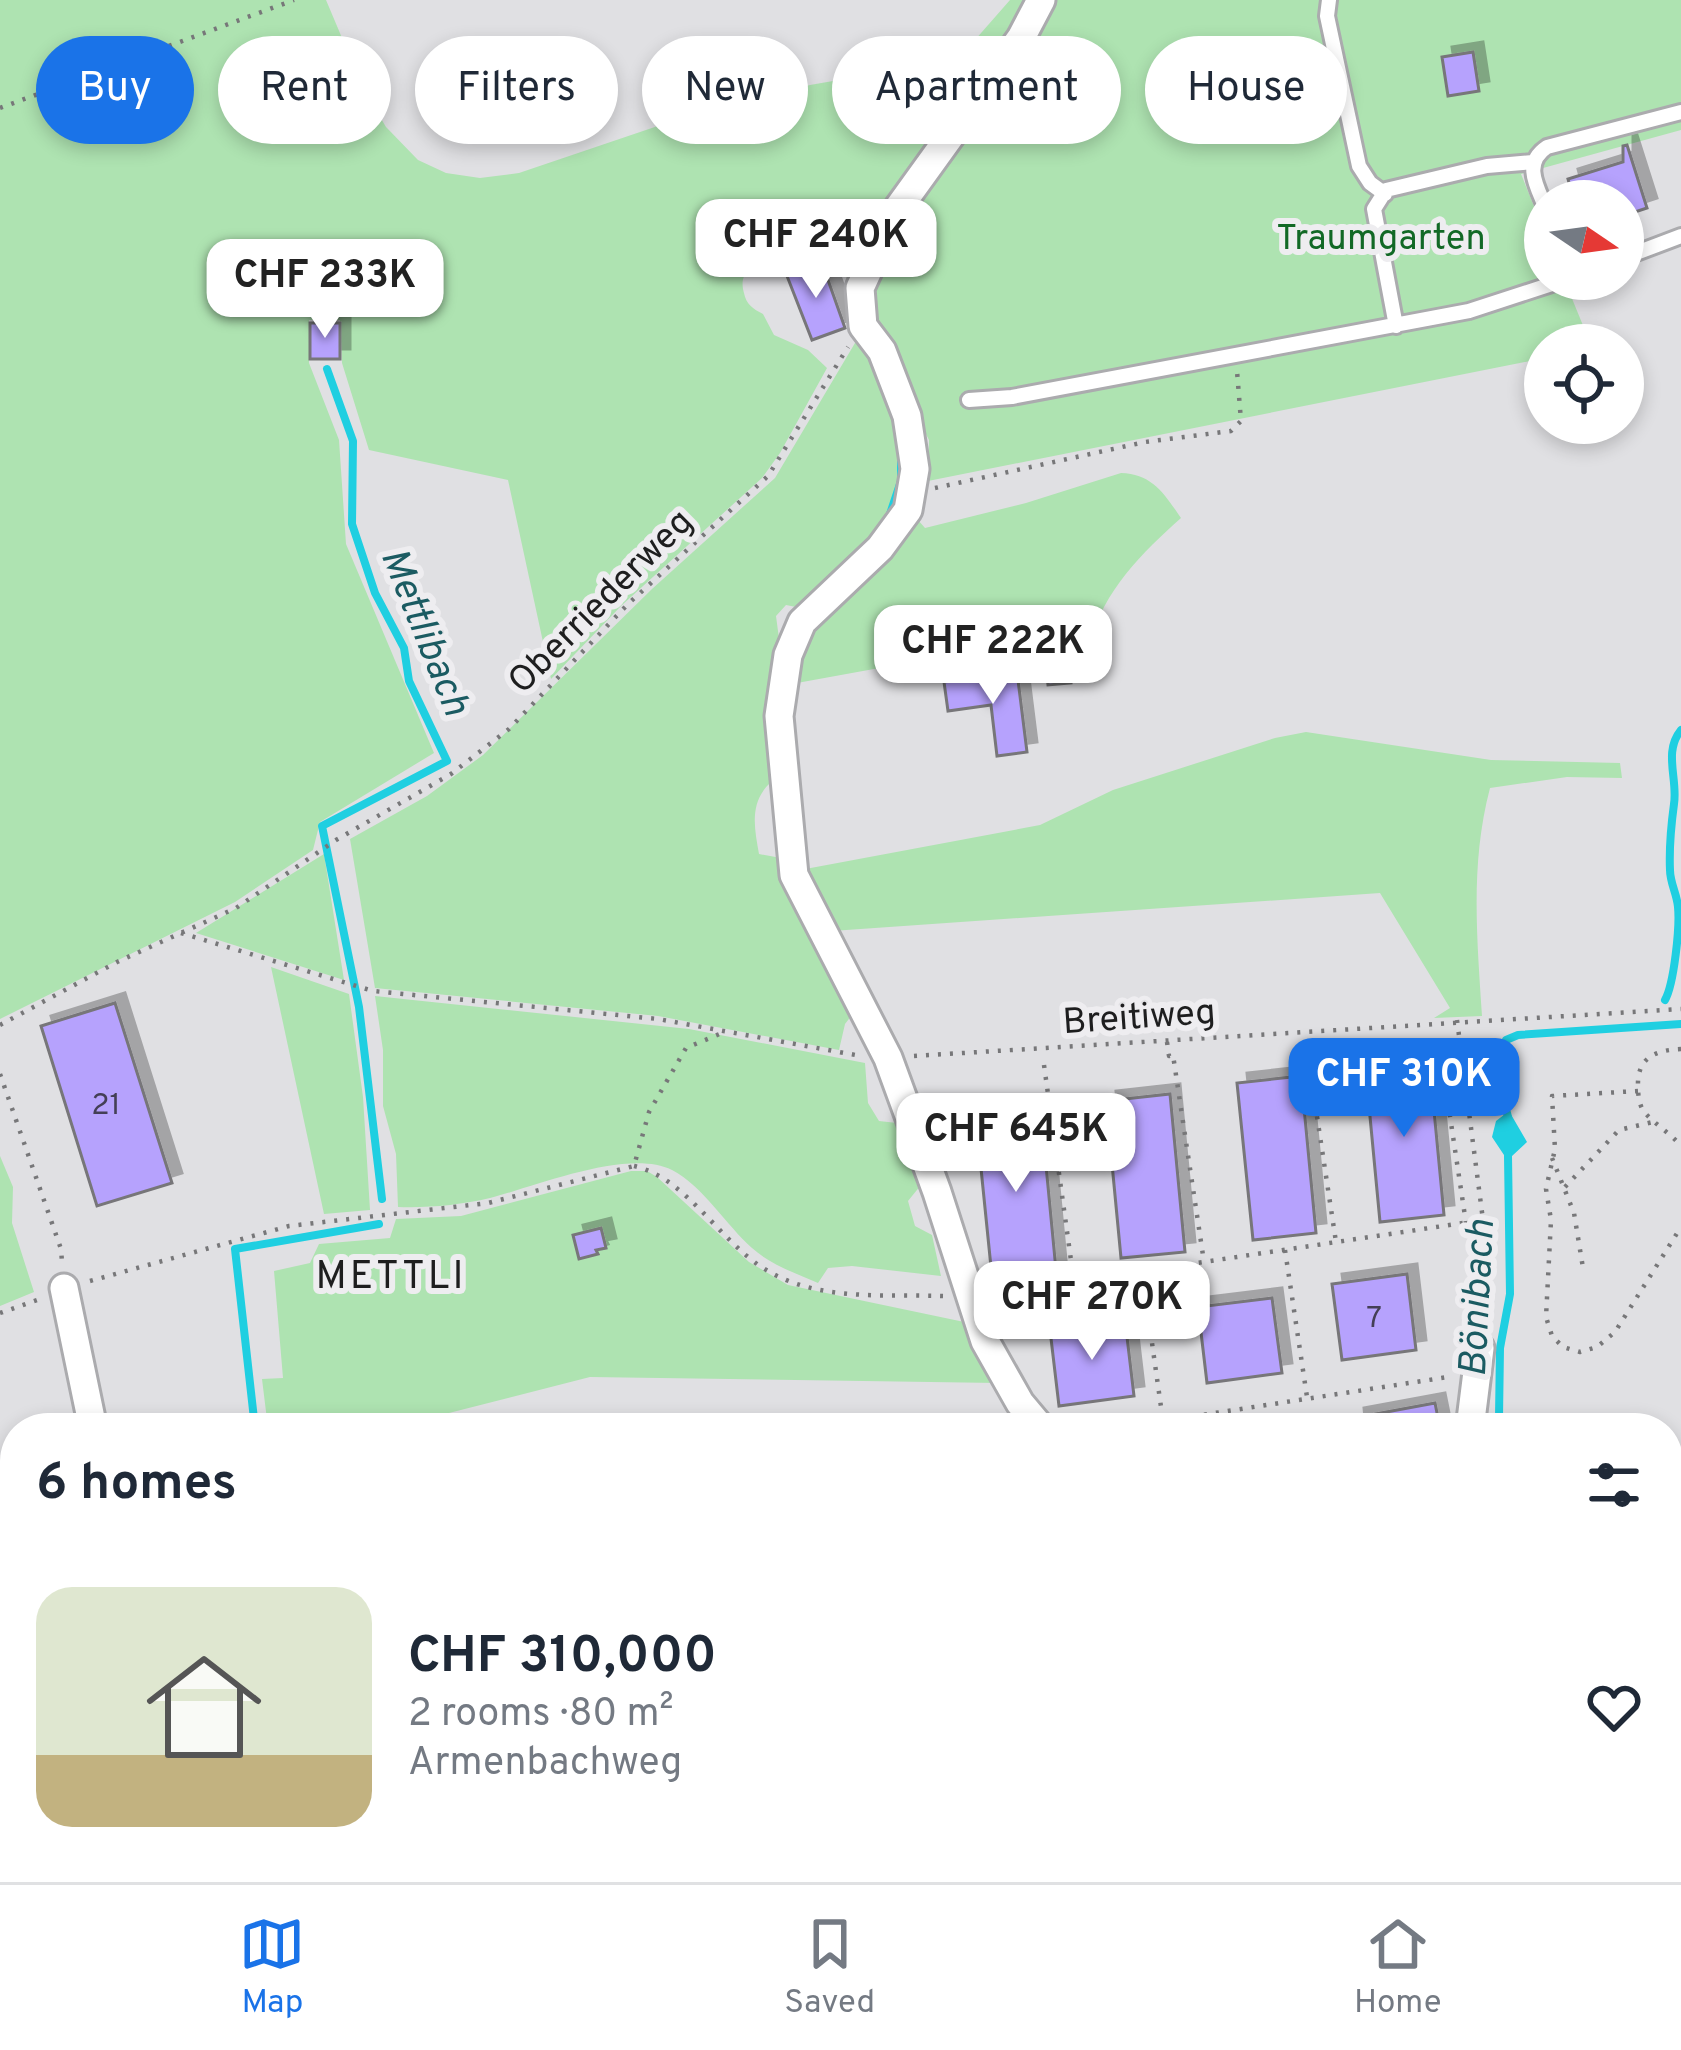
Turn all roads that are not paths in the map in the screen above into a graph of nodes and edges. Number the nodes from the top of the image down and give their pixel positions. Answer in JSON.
{"nodes":[{"id":1,"x":1041,"y":0,"type":"edge"},
{"id":2,"x":1329,"y":0,"type":"edge"},
{"id":3,"x":1681,"y":112,"type":"edge"},
{"id":4,"x":1533,"y":162,"type":"junction"},
{"id":5,"x":1534,"y":180,"type":"edge"},
{"id":6,"x":1385,"y":194,"type":"junction"},
{"id":7,"x":1681,"y":236,"type":"edge"},
{"id":8,"x":1644,"y":250,"type":"edge"},
{"id":9,"x":1524,"y":293,"type":"edge"},
{"id":10,"x":1396,"y":326,"type":"junction"},
{"id":11,"x":969,"y":400,"type":"dead end"},
{"id":12,"x":64,"y":1288,"type":"road end"},
{"id":13,"x":1478,"y":1359,"type":"road end"},
{"id":14,"x":90,"y":1413,"type":"edge"},
{"id":15,"x":1030,"y":1413,"type":"edge"},
{"id":16,"x":1472,"y":1413,"type":"edge"}],
"edges":[{"from":1,"to":15,"type":"street"},
{"from":2,"to":6,"type":"lane"},
{"from":3,"to":4,"type":"lane"},
{"from":4,"to":5,"type":"lane"},
{"from":4,"to":6,"type":"lane"},
{"from":6,"to":10,"type":"lane"},
{"from":7,"to":8,"type":"lane"},
{"from":9,"to":10,"type":"lane"},
{"from":10,"to":11,"type":"lane"},
{"from":12,"to":14,"type":"street"},
{"from":13,"to":16,"type":"street"}]}
